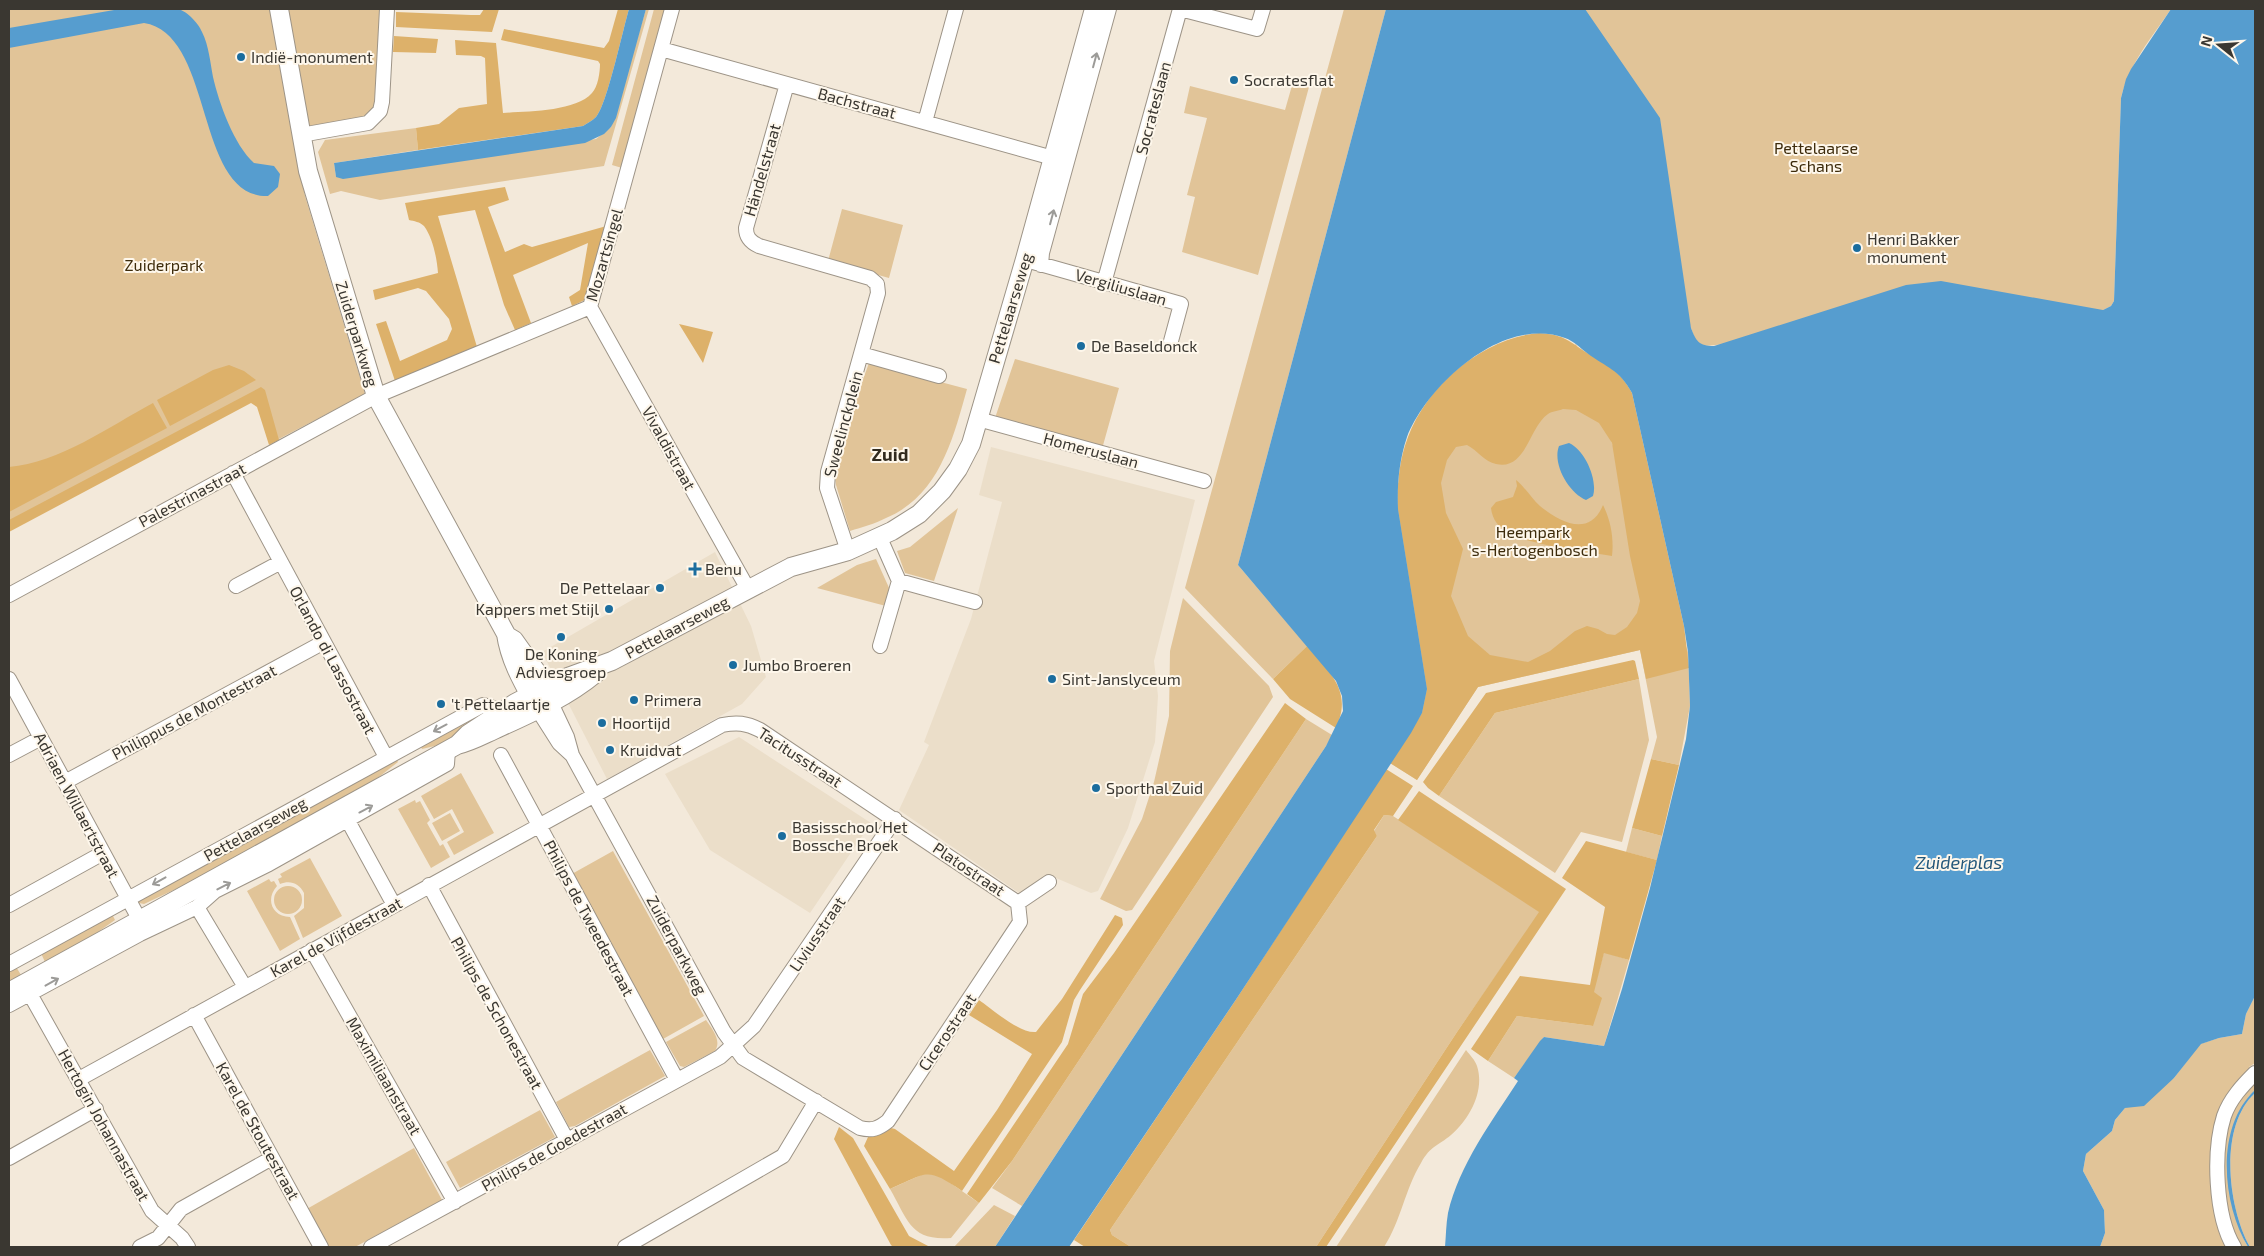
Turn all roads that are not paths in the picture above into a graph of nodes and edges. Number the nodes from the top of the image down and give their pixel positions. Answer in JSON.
{"nodes":[{"id":1,"x":279,"y":9,"type":"edge"},
{"id":2,"x":387,"y":9,"type":"edge"},
{"id":3,"x":672,"y":9,"type":"edge"},
{"id":4,"x":956,"y":9,"type":"edge"},
{"id":5,"x":1094,"y":9,"type":"edge"},
{"id":6,"x":1109,"y":9,"type":"edge"},
{"id":7,"x":1263,"y":9,"type":"edge"},
{"id":8,"x":1187,"y":10,"type":"edge"},
{"id":9,"x":661,"y":49,"type":"junction"},
{"id":10,"x":787,"y":84,"type":"junction"},
{"id":11,"x":925,"y":122,"type":"junction"},
{"id":12,"x":301,"y":135,"type":"junction"},
{"id":13,"x":1053,"y":158,"type":"junction"},
{"id":14,"x":1033,"y":262,"type":"junction"},
{"id":15,"x":1104,"y":283,"type":"junction"},
{"id":16,"x":877,"y":284,"type":"joint"},
{"id":17,"x":590,"y":308,"type":"junction"},
{"id":18,"x":1171,"y":341,"type":"dead end"},
{"id":19,"x":861,"y":354,"type":"junction"},
{"id":20,"x":940,"y":376,"type":"dead end"},
{"id":21,"x":376,"y":396,"type":"junction"},
{"id":22,"x":978,"y":419,"type":"junction"},
{"id":23,"x":233,"y":473,"type":"junction"},
{"id":24,"x":1204,"y":481,"type":"dead end"},
{"id":25,"x":880,"y":538,"type":"junction"},
{"id":26,"x":848,"y":551,"type":"junction"},
{"id":27,"x":281,"y":562,"type":"junction"},
{"id":28,"x":899,"y":581,"type":"junction"},
{"id":29,"x":236,"y":586,"type":"dead end"},
{"id":30,"x":748,"y":589,"type":"junction"},
{"id":31,"x":9,"y":595,"type":"edge"},
{"id":32,"x":975,"y":602,"type":"dead end"},
{"id":33,"x":324,"y":642,"type":"junction"},
{"id":34,"x":880,"y":646,"type":"dead end"},
{"id":35,"x":9,"y":679,"type":"edge"},
{"id":36,"x":541,"y":699,"type":"junction"},
{"id":37,"x":504,"y":711,"type":"junction"},
{"id":38,"x":41,"y":738,"type":"junction"},
{"id":39,"x":451,"y":753,"type":"junction"},
{"id":40,"x":9,"y":755,"type":"edge"},
{"id":41,"x":501,"y":755,"type":"dead end"},
{"id":42,"x":386,"y":757,"type":"junction"},
{"id":43,"x":65,"y":782,"type":"junction"},
{"id":44,"x":594,"y":795,"type":"junction"},
{"id":45,"x":347,"y":819,"type":"junction"},
{"id":46,"x":895,"y":819,"type":"junction"},
{"id":47,"x":539,"y":825,"type":"junction"},
{"id":48,"x":103,"y":853,"type":"junction"},
{"id":49,"x":1050,"y":882,"type":"dead end"},
{"id":50,"x":429,"y":885,"type":"junction"},
{"id":51,"x":128,"y":898,"type":"junction"},
{"id":52,"x":1018,"y":903,"type":"junction"},
{"id":53,"x":9,"y":905,"type":"edge"},
{"id":54,"x":394,"y":905,"type":"junction"},
{"id":55,"x":197,"y":907,"type":"junction"},
{"id":56,"x":143,"y":925,"type":"junction"},
{"id":57,"x":312,"y":950,"type":"junction"},
{"id":58,"x":9,"y":964,"type":"edge"},
{"id":59,"x":245,"y":987,"type":"junction"},
{"id":60,"x":9,"y":992,"type":"edge"},
{"id":61,"x":30,"y":994,"type":"junction"},
{"id":62,"x":9,"y":1005,"type":"edge"},
{"id":63,"x":194,"y":1015,"type":"junction"},
{"id":64,"x":734,"y":1045,"type":"junction"},
{"id":65,"x":2255,"y":1073,"type":"edge"},
{"id":66,"x":79,"y":1079,"type":"junction"},
{"id":67,"x":677,"y":1080,"type":"junction"},
{"id":68,"x":816,"y":1101,"type":"junction"},
{"id":69,"x":96,"y":1110,"type":"junction"},
{"id":70,"x":566,"y":1140,"type":"junction"},
{"id":71,"x":9,"y":1158,"type":"edge"},
{"id":72,"x":272,"y":1158,"type":"junction"},
{"id":73,"x":455,"y":1202,"type":"junction"},
{"id":74,"x":168,"y":1226,"type":"junction"},
{"id":75,"x":379,"y":1245,"type":"edge"},
{"id":76,"x":140,"y":1247,"type":"edge"},
{"id":77,"x":188,"y":1247,"type":"edge"},
{"id":78,"x":321,"y":1247,"type":"edge"},
{"id":79,"x":625,"y":1247,"type":"edge"},
{"id":80,"x":2234,"y":1247,"type":"edge"}],
"edges":[{"from":1,"to":12,"type":"street","name":"Zuiderparkweg"},
{"from":2,"to":12,"type":"street"},
{"from":3,"to":9,"type":"street","name":"Mozartsingel"},
{"from":4,"to":11,"type":"street"},
{"from":5,"to":13,"type":"street","name":"Pettelaarseweg"},
{"from":14,"to":6,"type":"street","name":"Pettelaarseweg","one_way":true},
{"from":7,"to":8,"type":"street","name":"Socrateslaan"},
{"from":8,"to":15,"type":"street","name":"Socrateslaan"},
{"from":9,"to":10,"type":"street","name":"Bachstraat"},
{"from":9,"to":17,"type":"street","name":"Mozartsingel"},
{"from":10,"to":11,"type":"street","name":"Bachstraat"},
{"from":10,"to":16,"type":"street","name":"Händelstraat"},
{"from":11,"to":13,"type":"street","name":"Bachstraat"},
{"from":12,"to":21,"type":"street","name":"Zuiderparkweg"},
{"from":13,"to":14,"type":"street","name":"Pettelaarseweg"},
{"from":14,"to":15,"type":"street","name":"Vergiliuslaan"},
{"from":14,"to":22,"type":"street","name":"Pettelaarseweg"},
{"from":15,"to":18,"type":"street","name":"Vergiliuslaan"},
{"from":16,"to":19,"type":"street","name":"Sweelinckplein"},
{"from":17,"to":21,"type":"street","name":"Mozartsingel"},
{"from":17,"to":30,"type":"street","name":"Vivaldistraat"},
{"from":19,"to":20,"type":"street","name":"Sweelinckplein"},
{"from":19,"to":26,"type":"street","name":"Sweelinckplein"},
{"from":21,"to":23,"type":"street","name":"Palestrinastraat"},
{"from":21,"to":36,"type":"street","name":"Zuiderparkweg"},
{"from":22,"to":24,"type":"street","name":"Homeruslaan"},
{"from":22,"to":25,"type":"street","name":"Pettelaarseweg"},
{"from":23,"to":27,"type":"street","name":"Orlando di Lassostraat"},
{"from":23,"to":31,"type":"street","name":"Palestrinastraat"},
{"from":25,"to":26,"type":"street","name":"Pettelaarseweg"},
{"from":25,"to":28,"type":"street"},
{"from":26,"to":30,"type":"street","name":"Pettelaarseweg"},
{"from":27,"to":29,"type":"street"},
{"from":27,"to":33,"type":"street","name":"Orlando di Lassostraat"},
{"from":28,"to":32,"type":"street"},
{"from":28,"to":34,"type":"street"},
{"from":30,"to":36,"type":"street","name":"Pettelaarseweg"},
{"from":33,"to":42,"type":"street","name":"Orlando di Lassostraat"},
{"from":33,"to":43,"type":"street","name":"Philippus de Montestraat"},
{"from":35,"to":38,"type":"street","name":"Adriaen Willaertstraat"},
{"from":36,"to":37,"type":"street","name":"Pettelaarseweg"},
{"from":36,"to":39,"type":"street","name":"Pettelaarseweg"},
{"from":36,"to":44,"type":"street","name":"Zuiderparkweg"},
{"from":37,"to":39,"type":"street","name":"Pettelaarseweg"},
{"from":37,"to":42,"type":"street","name":"Pettelaarseweg","one_way":true},
{"from":38,"to":40,"type":"street"},
{"from":38,"to":43,"type":"street","name":"Adriaen Willaertstraat"},
{"from":45,"to":39,"type":"street","name":"Pettelaarseweg","one_way":true},
{"from":39,"to":56,"type":"street","name":"Pettelaarseweg"},
{"from":41,"to":47,"type":"street","name":"Philips de Tweedestraat"},
{"from":42,"to":51,"type":"street","name":"Pettelaarseweg","one_way":true},
{"from":43,"to":48,"type":"street","name":"Adriaen Willaertstraat"},
{"from":44,"to":46,"type":"street","name":"Tacitusstraat"},
{"from":44,"to":47,"type":"street","name":"Karel de Vijfdestraat"},
{"from":44,"to":64,"type":"street","name":"Zuiderparkweg"},
{"from":45,"to":54,"type":"street"},
{"from":55,"to":45,"type":"street","name":"Pettelaarseweg","one_way":true},
{"from":46,"to":52,"type":"street","name":"Platostraat"},
{"from":46,"to":64,"type":"street","name":"Liviusstraat"},
{"from":47,"to":50,"type":"street","name":"Karel de Vijfdestraat"},
{"from":47,"to":67,"type":"street","name":"Philips de Tweedestraat"},
{"from":48,"to":51,"type":"street","name":"Adriaen Willaertstraat"},
{"from":48,"to":53,"type":"street"},
{"from":49,"to":52,"type":"street"},
{"from":50,"to":54,"type":"street","name":"Karel de Vijfdestraat"},
{"from":50,"to":70,"type":"street","name":"Philips de Schonestraat"},
{"from":51,"to":56,"type":"street","name":"Adriaen Willaertstraat"},
{"from":51,"to":58,"type":"street","name":"Pettelaarseweg"},
{"from":52,"to":68,"type":"street","name":"Cicerostraat"},
{"from":54,"to":57,"type":"street","name":"Karel de Vijfdestraat"},
{"from":55,"to":56,"type":"street","name":"Pettelaarseweg"},
{"from":55,"to":59,"type":"street"},
{"from":56,"to":60,"type":"street","name":"Pettelaarseweg"},
{"from":61,"to":56,"type":"street","name":"Pettelaarseweg","one_way":true},
{"from":57,"to":59,"type":"street","name":"Karel de Vijfdestraat"},
{"from":57,"to":73,"type":"street","name":"Maximiliaanstraat"},
{"from":59,"to":63,"type":"street","name":"Karel de Vijfdestraat"},
{"from":61,"to":62,"type":"street","name":"Pettelaarseweg"},
{"from":61,"to":66,"type":"street","name":"Hertogin Johannastraat"},
{"from":63,"to":66,"type":"street","name":"Karel de Vijfdestraat"},
{"from":63,"to":72,"type":"street","name":"Karel de Stoutestraat"},
{"from":64,"to":67,"type":"street","name":"Philips de Goedestraat"},
{"from":64,"to":68,"type":"street","name":"Zuiderparkweg"},
{"from":65,"to":80,"type":"street"},
{"from":66,"to":69,"type":"street","name":"Hertogin Johannastraat"},
{"from":67,"to":70,"type":"street","name":"Philips de Goedestraat"},
{"from":68,"to":79,"type":"street"},
{"from":69,"to":71,"type":"street"},
{"from":69,"to":74,"type":"street","name":"Hertogin Johannastraat"},
{"from":70,"to":73,"type":"street","name":"Philips de Goedestraat"},
{"from":72,"to":74,"type":"street"},
{"from":72,"to":78,"type":"street","name":"Karel de Stoutestraat"},
{"from":73,"to":75,"type":"street","name":"Philips de Goedestraat"},
{"from":74,"to":76,"type":"street"},
{"from":74,"to":77,"type":"street","name":"Hertogin Johannastraat"}]}
